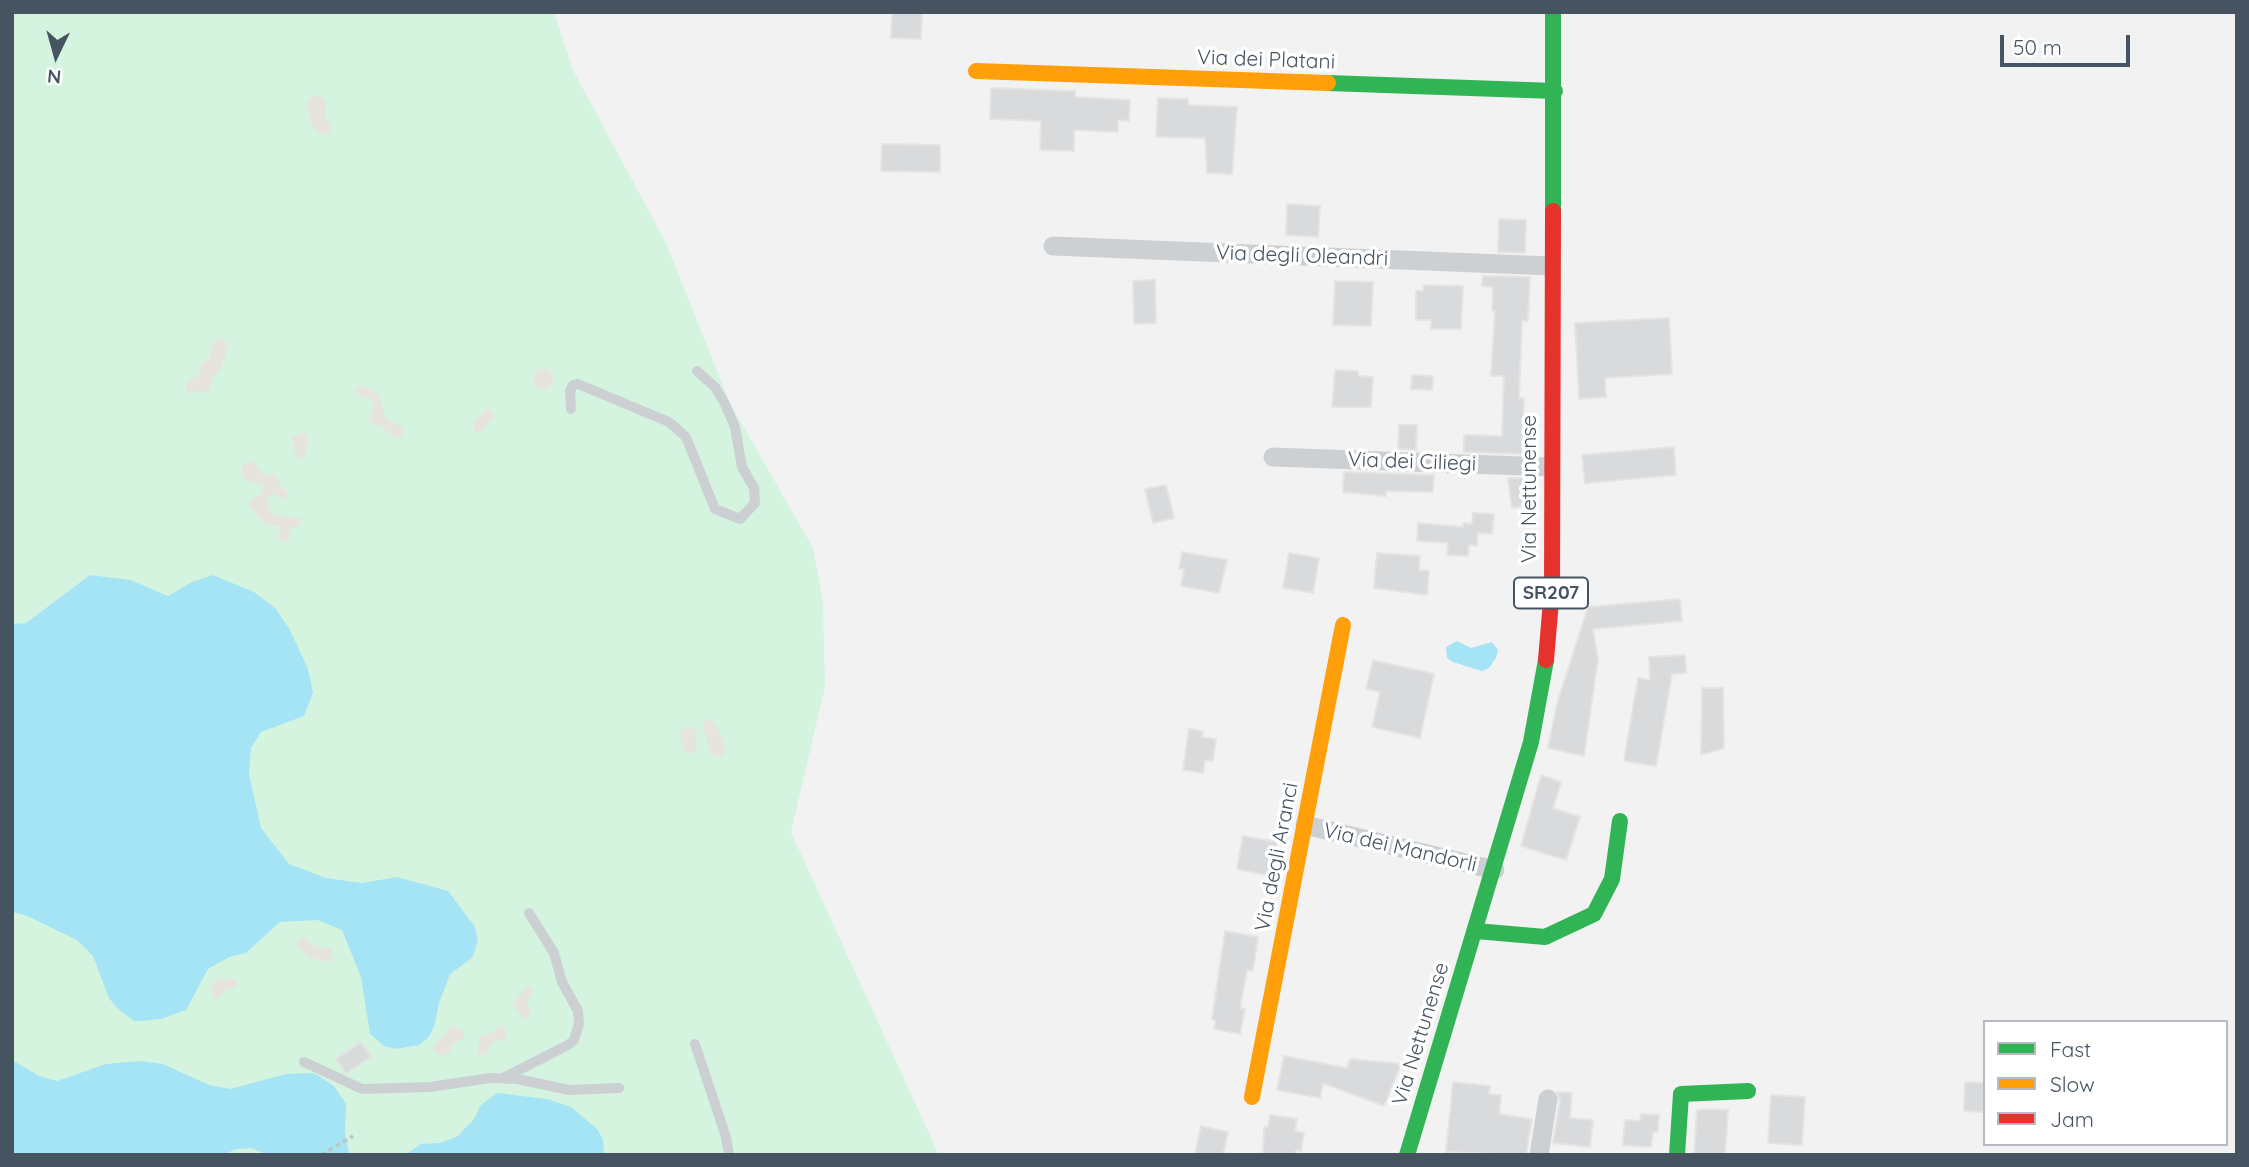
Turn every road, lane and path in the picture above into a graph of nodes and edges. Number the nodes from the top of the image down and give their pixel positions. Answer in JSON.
{"nodes":[{"id":1,"x":1553,"y":12,"type":"edge"},
{"id":2,"x":976,"y":71,"type":"dead end"},
{"id":3,"x":1555,"y":92,"type":"junction"},
{"id":4,"x":1052,"y":246,"type":"dead end"},
{"id":5,"x":1551,"y":266,"type":"junction"},
{"id":6,"x":697,"y":371,"type":"dead end"},
{"id":7,"x":571,"y":409,"type":"dead end"},
{"id":8,"x":1273,"y":457,"type":"dead end"},
{"id":9,"x":1550,"y":467,"type":"junction"},
{"id":10,"x":1343,"y":625,"type":"dead end"},
{"id":11,"x":1620,"y":821,"type":"dead end"},
{"id":12,"x":1305,"y":825,"type":"junction"},
{"id":13,"x":1495,"y":870,"type":"junction"},
{"id":14,"x":529,"y":913,"type":"dead end"},
{"id":15,"x":1476,"y":931,"type":"junction"},
{"id":16,"x":695,"y":1044,"type":"dead end"},
{"id":17,"x":304,"y":1062,"type":"dead end"},
{"id":18,"x":497,"y":1078,"type":"junction"},
{"id":19,"x":619,"y":1088,"type":"dead end"},
{"id":20,"x":1748,"y":1091,"type":"dead end"},
{"id":21,"x":1251,"y":1097,"type":"dead end"},
{"id":22,"x":1548,"y":1100,"type":"dead end"},
{"id":23,"x":353,"y":1136,"type":"dead end"},
{"id":24,"x":321,"y":1155,"type":"edge"},
{"id":25,"x":729,"y":1155,"type":"edge"},
{"id":26,"x":1407,"y":1155,"type":"edge"},
{"id":27,"x":1539,"y":1155,"type":"edge"},
{"id":28,"x":1677,"y":1155,"type":"edge"}],
"edges":[{"from":1,"to":3,"type":"street","name":"Via Nettunense","number":"SR207"},
{"from":2,"to":3,"type":"street","name":"Via dei Platani"},
{"from":3,"to":5,"type":"street","name":"Via Nettunense","number":"SR207"},
{"from":4,"to":5,"type":"street","name":"Via degli Oleandri"},
{"from":5,"to":9,"type":"street","name":"Via Nettunense","number":"SR207"},
{"from":6,"to":7,"type":"lane"},
{"from":8,"to":9,"type":"street","name":"Via dei Ciliegi"},
{"from":9,"to":13,"type":"street","name":"Via Nettunense","number":"SR207"},
{"from":10,"to":12,"type":"street","name":"Via degli Aranci"},
{"from":11,"to":15,"type":"street"},
{"from":12,"to":13,"type":"street","name":"Via dei Mandorli"},
{"from":12,"to":21,"type":"street","name":"Via degli Aranci"},
{"from":13,"to":15,"type":"street","name":"Via Nettunense","number":"SR207"},
{"from":14,"to":18,"type":"lane"},
{"from":15,"to":26,"type":"street","name":"Via Nettunense","number":"SR207"},
{"from":16,"to":25,"type":"lane"},
{"from":17,"to":18,"type":"lane"},
{"from":18,"to":19,"type":"lane"},
{"from":20,"to":28,"type":"street"},
{"from":22,"to":27,"type":"street"},
{"from":23,"to":24,"type":"path"}]}
